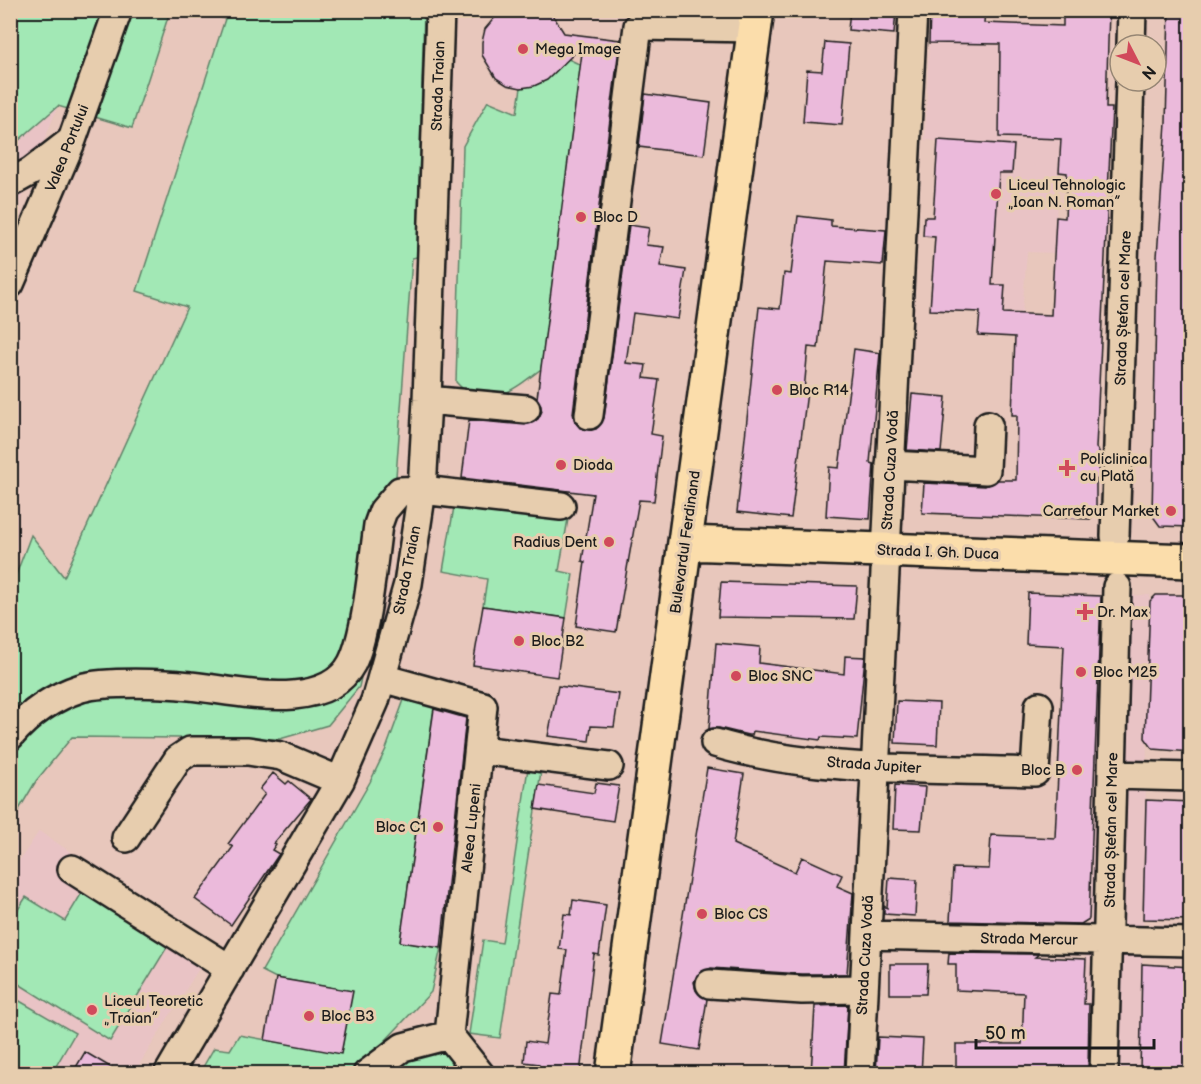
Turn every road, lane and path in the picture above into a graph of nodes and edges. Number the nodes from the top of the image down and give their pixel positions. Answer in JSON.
{"nodes":[{"id":1,"x":118,"y":10,"type":"edge"},
{"id":2,"x":440,"y":10,"type":"edge"},
{"id":3,"x":913,"y":10,"type":"edge"},
{"id":4,"x":1132,"y":10,"type":"edge"},
{"id":5,"x":633,"y":18,"type":"edge"},
{"id":6,"x":756,"y":19,"type":"edge"},
{"id":7,"x":1131,"y":33,"type":"edge"},
{"id":8,"x":1130,"y":93,"type":"edge"},
{"id":9,"x":72,"y":140,"type":"junction"},
{"id":10,"x":21,"y":177,"type":"edge"},
{"id":11,"x":10,"y":284,"type":"edge"},
{"id":12,"x":428,"y":400,"type":"junction"},
{"id":13,"x":526,"y":409,"type":"dead end"},
{"id":14,"x":588,"y":415,"type":"dead end"},
{"id":15,"x":988,"y":425,"type":"dead end"},
{"id":16,"x":890,"y":465,"type":"junction"},
{"id":17,"x":411,"y":491,"type":"junction"},
{"id":18,"x":561,"y":506,"type":"dead end"},
{"id":19,"x":1115,"y":536,"type":"dead end"},
{"id":20,"x":685,"y":543,"type":"junction"},
{"id":21,"x":886,"y":550,"type":"junction"},
{"id":22,"x":1191,"y":561,"type":"edge"},
{"id":23,"x":1117,"y":587,"type":"dead end"},
{"id":24,"x":382,"y":678,"type":"junction"},
{"id":25,"x":1039,"y":706,"type":"dead end"},
{"id":26,"x":10,"y":736,"type":"edge"},
{"id":27,"x":715,"y":743,"type":"dead end"},
{"id":28,"x":480,"y":750,"type":"junction"},
{"id":29,"x":609,"y":766,"type":"dead end"},
{"id":30,"x":875,"y":766,"type":"junction"},
{"id":31,"x":1112,"y":775,"type":"junction"},
{"id":32,"x":1191,"y":777,"type":"edge"},
{"id":33,"x":340,"y":781,"type":"junction"},
{"id":34,"x":126,"y":838,"type":"dead end"},
{"id":35,"x":72,"y":869,"type":"dead end"},
{"id":36,"x":867,"y":935,"type":"junction"},
{"id":37,"x":1108,"y":941,"type":"junction"},
{"id":38,"x":1191,"y":942,"type":"edge"},
{"id":39,"x":230,"y":969,"type":"junction"},
{"id":40,"x":710,"y":984,"type":"dead end"},
{"id":41,"x":864,"y":989,"type":"junction"},
{"id":42,"x":449,"y":1035,"type":"junction"},
{"id":43,"x":168,"y":1074,"type":"edge"},
{"id":44,"x":367,"y":1074,"type":"edge"},
{"id":45,"x":480,"y":1074,"type":"edge"},
{"id":46,"x":613,"y":1074,"type":"edge"},
{"id":47,"x":860,"y":1074,"type":"edge"},
{"id":48,"x":1104,"y":1074,"type":"edge"}],
"edges":[{"from":1,"to":9,"type":"street","name":"Valea Portului"},
{"from":2,"to":12,"type":"street","name":"Strada Traian"},
{"from":3,"to":16,"type":"street","name":"Strada Cuza Vodă"},
{"from":4,"to":7,"type":"street"},
{"from":5,"to":6,"type":"street"},
{"from":5,"to":14,"type":"street"},
{"from":6,"to":20,"type":"main road","name":"Bulevardul Ferdinand"},
{"from":8,"to":19,"type":"street","name":"Strada Ștefan cel Mare"},
{"from":9,"to":10,"type":"street"},
{"from":9,"to":11,"type":"street","name":"Valea Portului"},
{"from":12,"to":13,"type":"street"},
{"from":12,"to":17,"type":"street","name":"Strada Traian"},
{"from":15,"to":16,"type":"street"},
{"from":16,"to":21,"type":"street","name":"Strada Cuza Vodă"},
{"from":17,"to":18,"type":"street"},
{"from":17,"to":24,"type":"street","name":"Strada Traian"},
{"from":17,"to":26,"type":"street"},
{"from":20,"to":21,"type":"main road","name":"Strada I. Gh. Duca"},
{"from":20,"to":46,"type":"main road","name":"Bulevardul Ferdinand"},
{"from":21,"to":22,"type":"main road","name":"Strada I. Gh. Duca"},
{"from":21,"to":30,"type":"street","name":"Strada Cuza Vodă"},
{"from":23,"to":31,"type":"street","name":"Strada Ștefan cel Mare"},
{"from":24,"to":28,"type":"street","name":"Aleea Lupeni"},
{"from":24,"to":33,"type":"street","name":"Strada Traian"},
{"from":25,"to":30,"type":"street","name":"Strada Jupiter"},
{"from":27,"to":30,"type":"street","name":"Strada Jupiter"},
{"from":28,"to":29,"type":"street"},
{"from":28,"to":42,"type":"street","name":"Aleea Lupeni"},
{"from":30,"to":36,"type":"street","name":"Strada Cuza Vodă"},
{"from":31,"to":32,"type":"street"},
{"from":31,"to":37,"type":"street","name":"Strada Ștefan cel Mare"},
{"from":33,"to":34,"type":"street"},
{"from":33,"to":39,"type":"street","name":"Strada Traian"},
{"from":35,"to":39,"type":"street"},
{"from":36,"to":37,"type":"street","name":"Strada Mercur"},
{"from":36,"to":41,"type":"street","name":"Strada Cuza Vodă"},
{"from":37,"to":38,"type":"street","name":"Strada Mercur"},
{"from":37,"to":48,"type":"street","name":"Strada Ștefan cel Mare"},
{"from":39,"to":43,"type":"street","name":"Strada Traian"},
{"from":40,"to":41,"type":"street"},
{"from":41,"to":47,"type":"street","name":"Strada Cuza Vodă"},
{"from":42,"to":44,"type":"street"},
{"from":42,"to":45,"type":"street"}]}
